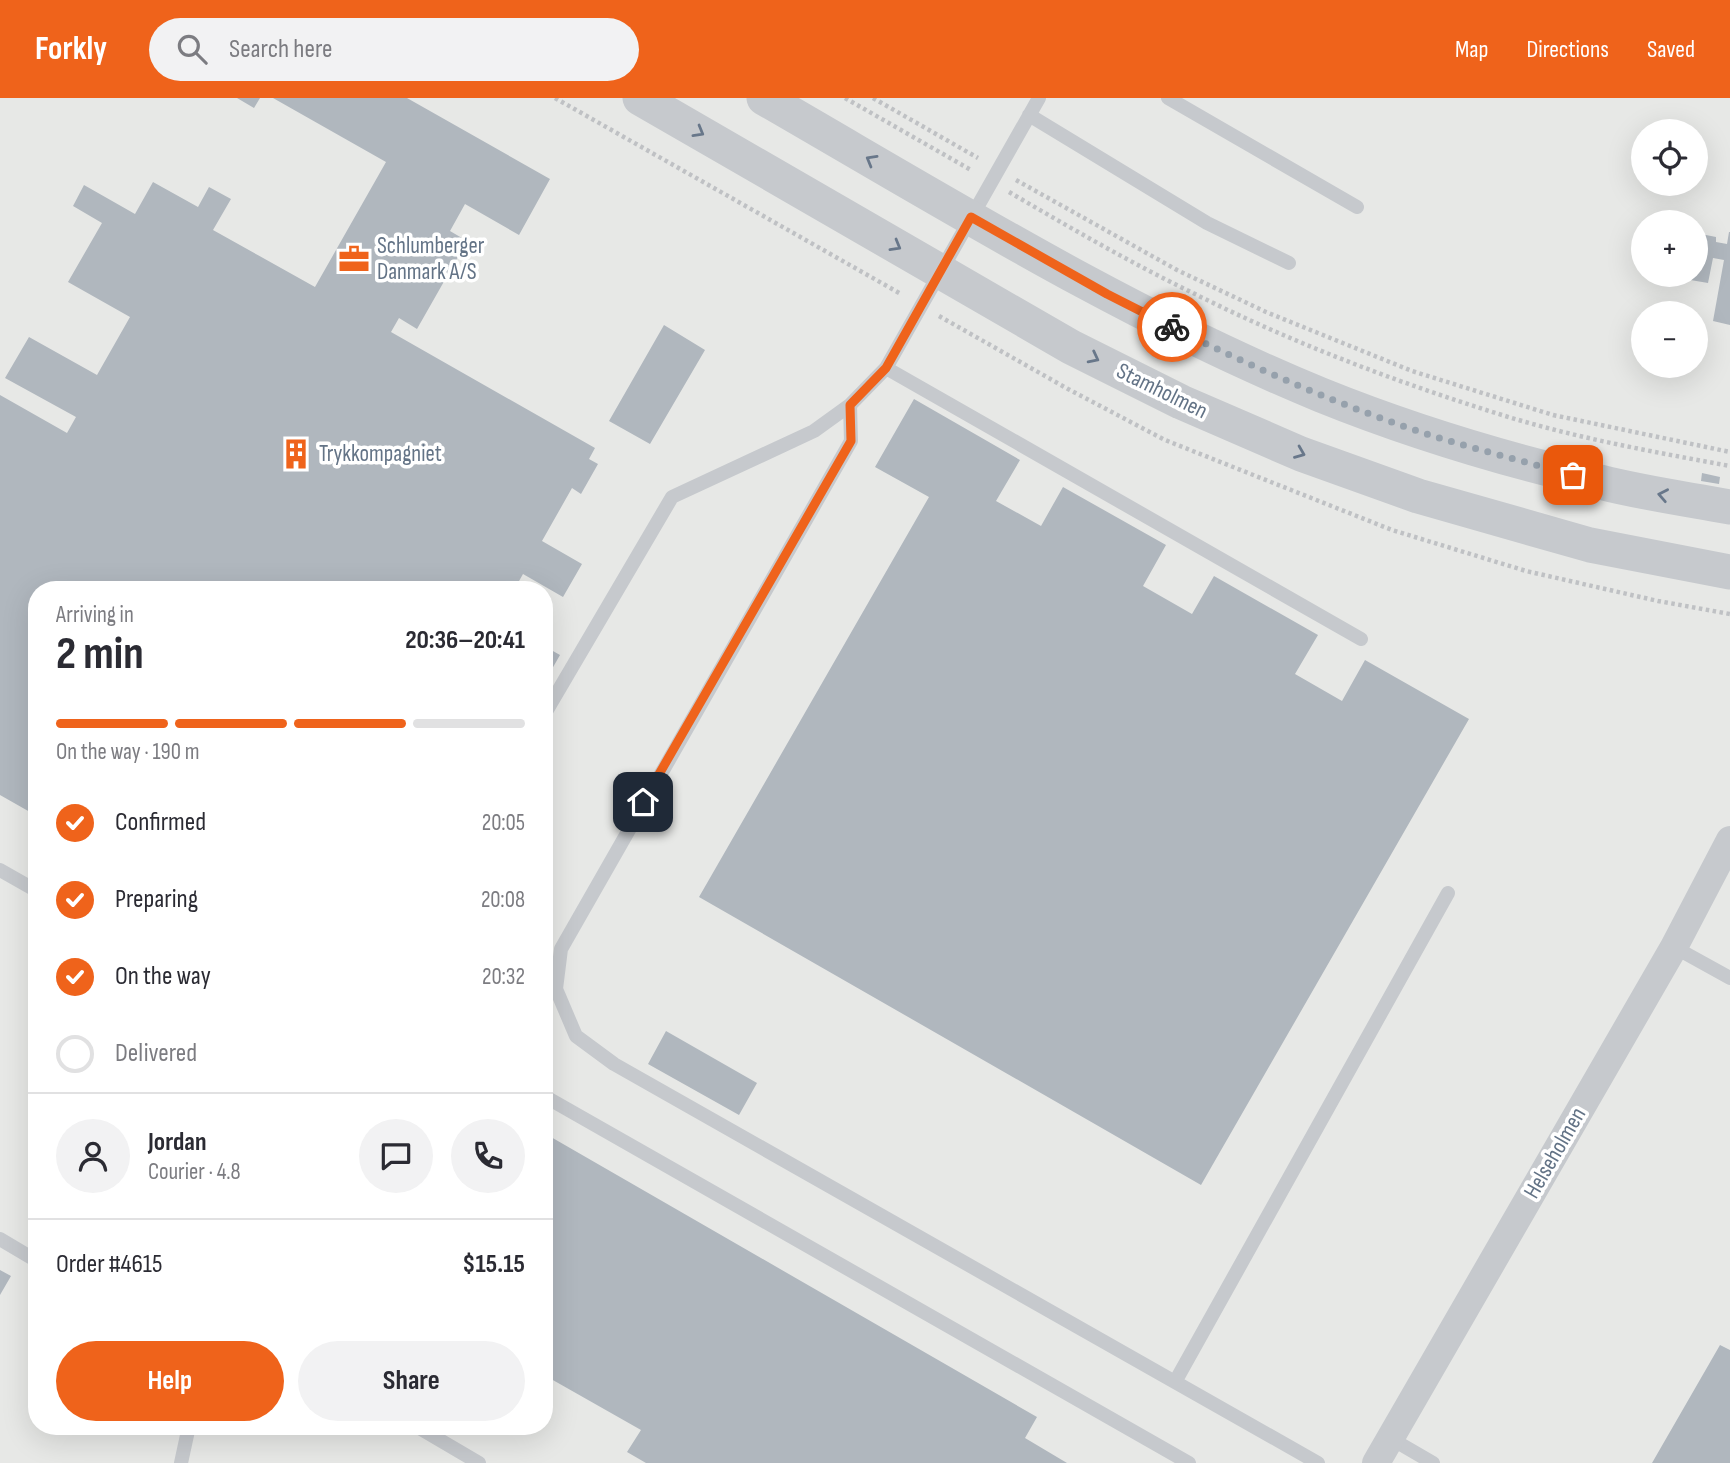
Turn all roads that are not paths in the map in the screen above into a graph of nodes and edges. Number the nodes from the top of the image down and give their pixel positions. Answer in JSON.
{"nodes":[{"id":1,"x":640,"y":98,"type":"edge"},
{"id":2,"x":764,"y":98,"type":"edge"},
{"id":3,"x":1168,"y":98,"type":"edge"},
{"id":4,"x":1036,"y":99,"type":"edge"},
{"id":5,"x":1029,"y":115,"type":"junction"},
{"id":6,"x":1357,"y":207,"type":"dead end"},
{"id":7,"x":971,"y":217,"type":"junction"},
{"id":8,"x":1289,"y":263,"type":"dead end"},
{"id":9,"x":941,"y":271,"type":"junction"},
{"id":10,"x":886,"y":368,"type":"junction"},
{"id":11,"x":850,"y":405,"type":"junction"},
{"id":12,"x":1730,"y":507,"type":"edge"},
{"id":13,"x":1730,"y":572,"type":"edge"},
{"id":14,"x":1360,"y":639,"type":"dead end"},
{"id":15,"x":553,"y":700,"type":"edge"},
{"id":16,"x":1730,"y":840,"type":"edge"},
{"id":17,"x":0,"y":870,"type":"edge"},
{"id":18,"x":28,"y":886,"type":"edge"},
{"id":19,"x":1448,"y":893,"type":"dead end"},
{"id":20,"x":1674,"y":947,"type":"junction"},
{"id":21,"x":1730,"y":978,"type":"edge"},
{"id":22,"x":553,"y":1101,"type":"edge"},
{"id":23,"x":0,"y":1240,"type":"edge"},
{"id":24,"x":28,"y":1256,"type":"edge"},
{"id":25,"x":1174,"y":1382,"type":"junction"},
{"id":26,"x":187,"y":1435,"type":"edge"},
{"id":27,"x":431,"y":1435,"type":"edge"},
{"id":28,"x":1390,"y":1438,"type":"junction"},
{"id":29,"x":181,"y":1463,"type":"edge"},
{"id":30,"x":479,"y":1463,"type":"edge"},
{"id":31,"x":1189,"y":1463,"type":"edge"},
{"id":32,"x":1318,"y":1463,"type":"edge"},
{"id":33,"x":1376,"y":1463,"type":"edge"},
{"id":34,"x":1433,"y":1463,"type":"edge"}],
"edges":[{"from":1,"to":9,"type":"street","name":"Stamholmen","one_way":true},
{"from":7,"to":2,"type":"street","one_way":true},
{"from":3,"to":6,"type":"lane"},
{"from":4,"to":5,"type":"lane"},
{"from":5,"to":7,"type":"lane"},
{"from":5,"to":8,"type":"lane"},
{"from":7,"to":9,"type":"lane"},
{"from":12,"to":7,"type":"street","one_way":true},
{"from":9,"to":10,"type":"lane"},
{"from":9,"to":13,"type":"street","name":"Stamholmen","one_way":true},
{"from":10,"to":11,"type":"lane"},
{"from":10,"to":14,"type":"lane"},
{"from":11,"to":15,"type":"lane"},
{"from":11,"to":25,"type":"lane"},
{"from":16,"to":20,"type":"street","name":"Helseholmen"},
{"from":17,"to":18,"type":"lane"},
{"from":19,"to":25,"type":"lane"},
{"from":20,"to":21,"type":"lane"},
{"from":20,"to":28,"type":"street","name":"Helseholmen"},
{"from":22,"to":31,"type":"lane"},
{"from":23,"to":24,"type":"lane"},
{"from":25,"to":32,"type":"lane"},
{"from":26,"to":29,"type":"lane"},
{"from":27,"to":30,"type":"lane"},
{"from":28,"to":33,"type":"street","name":"Helseholmen"},
{"from":28,"to":34,"type":"lane"}]}
